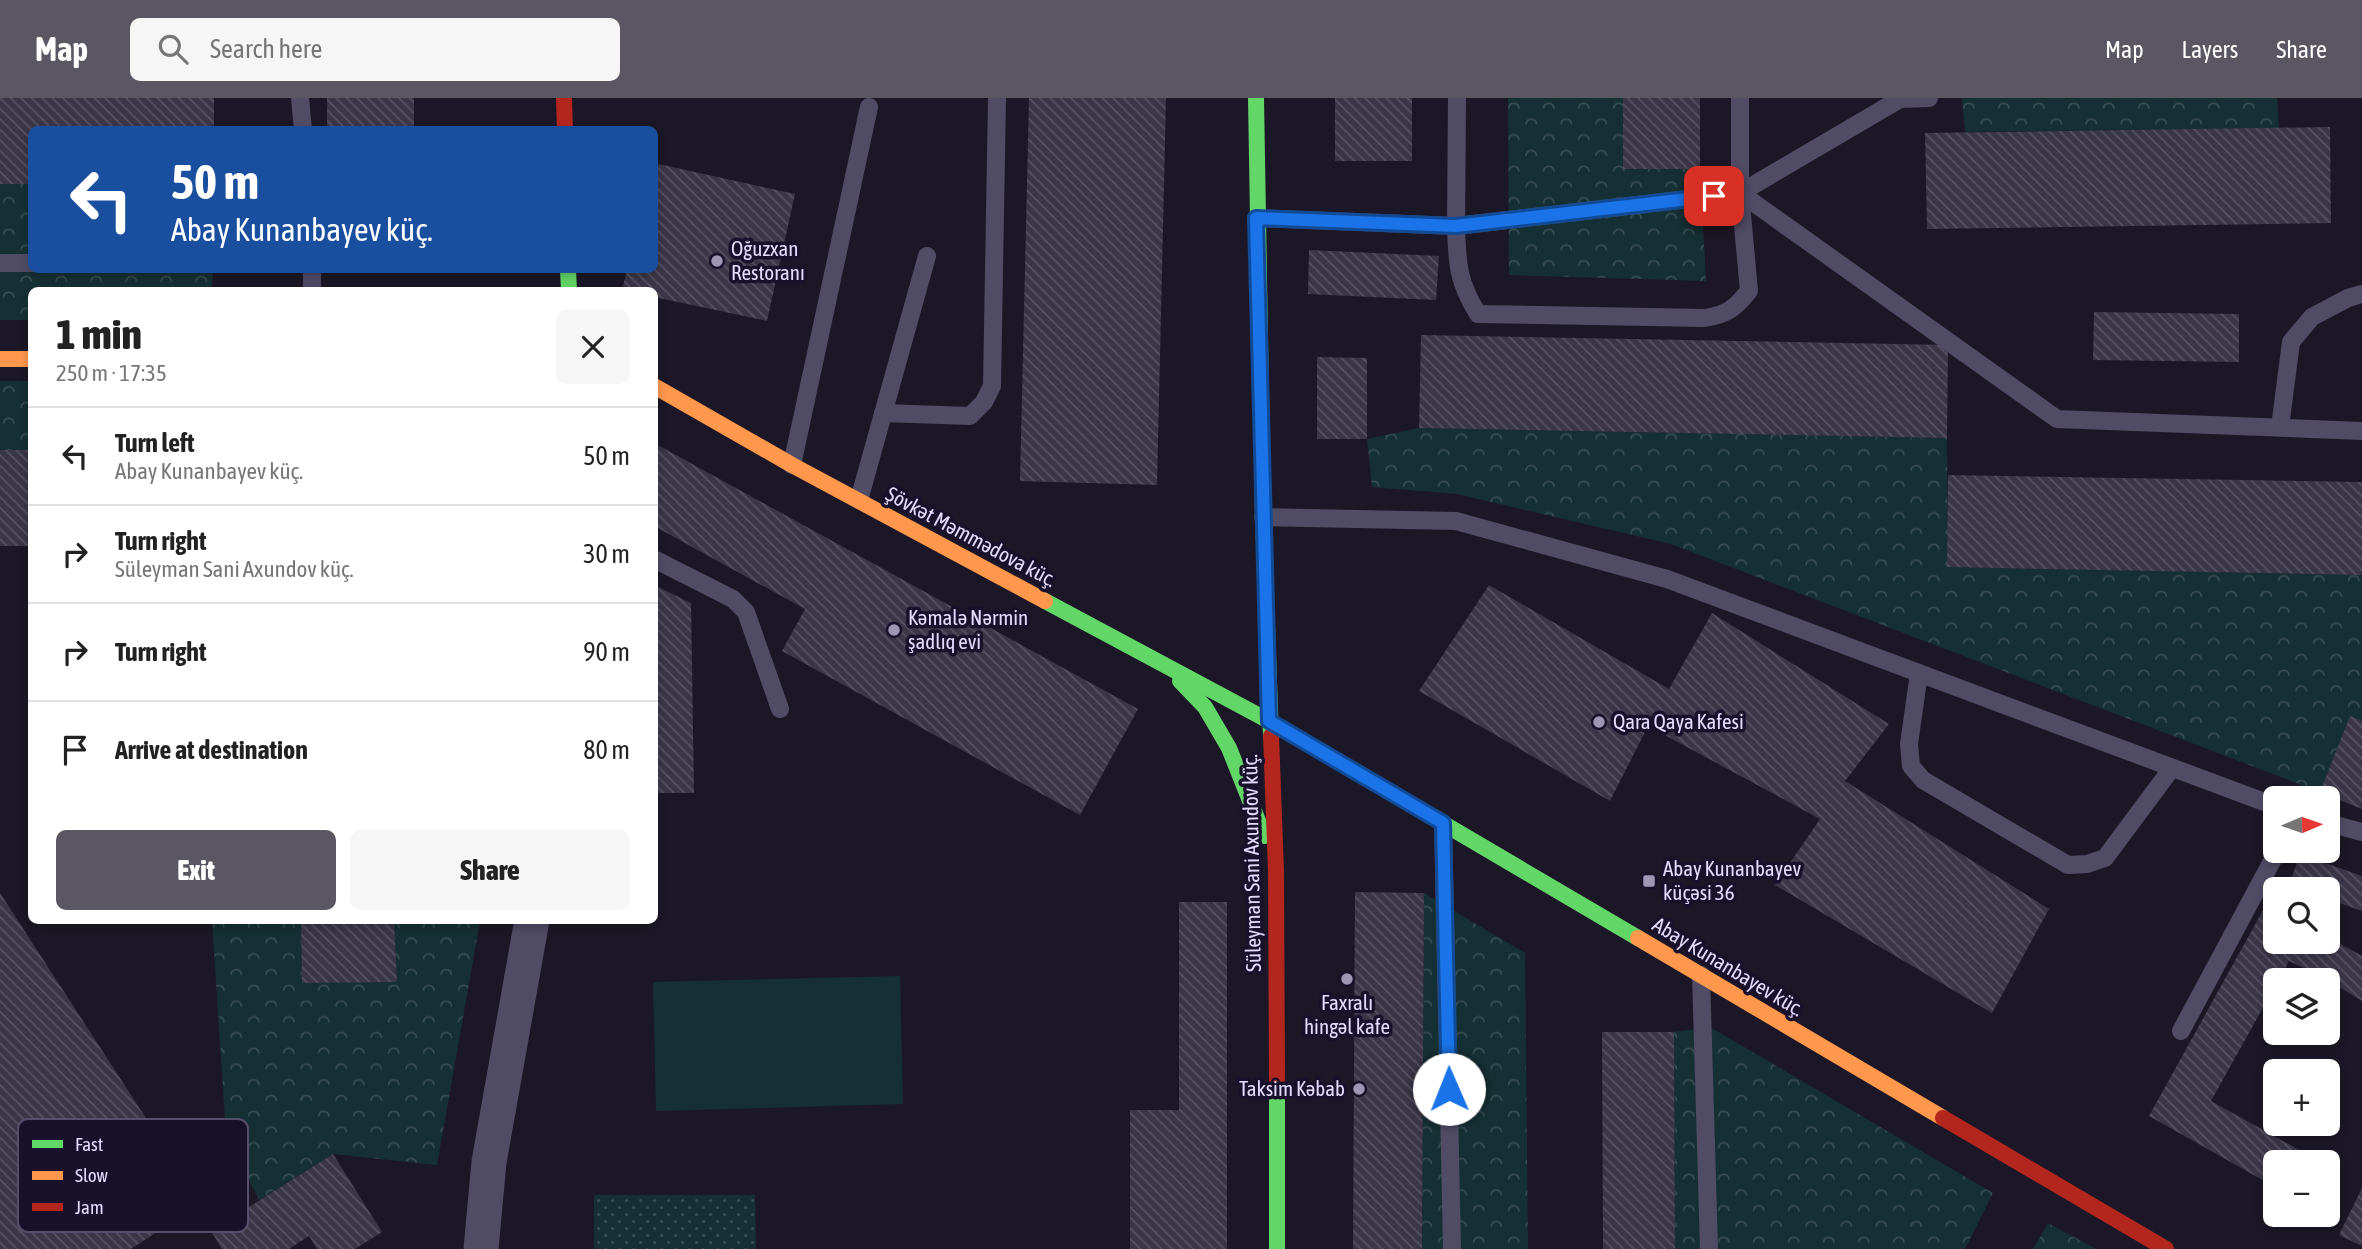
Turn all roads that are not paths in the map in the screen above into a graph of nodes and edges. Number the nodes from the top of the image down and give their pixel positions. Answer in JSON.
{"nodes":[{"id":1,"x":300,"y":98,"type":"edge"},
{"id":2,"x":564,"y":98,"type":"edge"},
{"id":3,"x":997,"y":98,"type":"edge"},
{"id":4,"x":1256,"y":98,"type":"edge"},
{"id":5,"x":1457,"y":98,"type":"edge"},
{"id":6,"x":1740,"y":98,"type":"edge"},
{"id":7,"x":1930,"y":98,"type":"edge"},
{"id":8,"x":869,"y":107,"type":"dead end"},
{"id":9,"x":303,"y":126,"type":"edge"},
{"id":10,"x":565,"y":126,"type":"edge"},
{"id":11,"x":1740,"y":193,"type":"junction"},
{"id":12,"x":1256,"y":218,"type":"junction"},
{"id":13,"x":1456,"y":226,"type":"junction"},
{"id":14,"x":927,"y":256,"type":"dead end"},
{"id":15,"x":0,"y":263,"type":"edge"},
{"id":16,"x":28,"y":263,"type":"edge"},
{"id":17,"x":2362,"y":294,"type":"edge"},
{"id":18,"x":0,"y":359,"type":"edge"},
{"id":19,"x":28,"y":359,"type":"edge"},
{"id":20,"x":658,"y":388,"type":"edge"},
{"id":21,"x":883,"y":414,"type":"junction"},
{"id":22,"x":2280,"y":427,"type":"junction"},
{"id":23,"x":2362,"y":430,"type":"edge"},
{"id":24,"x":792,"y":465,"type":"junction"},
{"id":25,"x":859,"y":500,"type":"junction"},
{"id":26,"x":1263,"y":517,"type":"junction"},
{"id":27,"x":658,"y":561,"type":"edge"},
{"id":28,"x":1164,"y":664,"type":"junction"},
{"id":29,"x":1919,"y":673,"type":"junction"},
{"id":30,"x":780,"y":709,"type":"dead end"},
{"id":31,"x":1269,"y":721,"type":"junction"},
{"id":32,"x":2172,"y":768,"type":"junction"},
{"id":33,"x":2263,"y":802,"type":"edge"},
{"id":34,"x":1443,"y":823,"type":"junction"},
{"id":35,"x":2340,"y":826,"type":"edge"},
{"id":36,"x":2362,"y":832,"type":"edge"},
{"id":37,"x":2271,"y":863,"type":"edge"},
{"id":38,"x":1276,"y":871,"type":"junction"},
{"id":39,"x":531,"y":924,"type":"edge"},
{"id":40,"x":1701,"y":975,"type":"junction"},
{"id":41,"x":2181,"y":1031,"type":"dead end"},
{"id":42,"x":481,"y":1249,"type":"edge"},
{"id":43,"x":1277,"y":1249,"type":"edge"},
{"id":44,"x":1452,"y":1249,"type":"edge"},
{"id":45,"x":1709,"y":1249,"type":"edge"},
{"id":46,"x":2166,"y":1249,"type":"edge"}],
"edges":[{"from":1,"to":9,"type":"lane"},
{"from":2,"to":10,"type":"street"},
{"from":3,"to":21,"type":"lane"},
{"from":4,"to":12,"type":"street","name":"Süleyman Sani Axundov küç."},
{"from":5,"to":13,"type":"lane"},
{"from":6,"to":11,"type":"lane"},
{"from":7,"to":11,"type":"lane"},
{"from":8,"to":24,"type":"lane"},
{"from":11,"to":13,"type":"lane"},
{"from":11,"to":13,"type":"lane"},
{"from":11,"to":22,"type":"lane"},
{"from":12,"to":13,"type":"lane"},
{"from":12,"to":26,"type":"street","name":"Süleyman Sani Axundov küç."},
{"from":14,"to":21,"type":"lane"},
{"from":15,"to":16,"type":"lane"},
{"from":17,"to":22,"type":"lane"},
{"from":18,"to":19,"type":"street"},
{"from":20,"to":24,"type":"street","name":"Şövkət Məmmədova küç."},
{"from":21,"to":25,"type":"lane"},
{"from":22,"to":23,"type":"lane"},
{"from":24,"to":25,"type":"street","name":"Şövkət Məmmədova küç."},
{"from":25,"to":28,"type":"street","name":"Şövkət Məmmədova küç."},
{"from":26,"to":29,"type":"lane"},
{"from":26,"to":31,"type":"street","name":"Süleyman Sani Axundov küç."},
{"from":27,"to":30,"type":"lane"},
{"from":28,"to":31,"type":"street","name":"Şövkət Məmmədova küç."},
{"from":28,"to":38,"type":"street"},
{"from":29,"to":32,"type":"lane"},
{"from":29,"to":32,"type":"lane"},
{"from":31,"to":34,"type":"street","name":"Abay Kunanbayev küç."},
{"from":31,"to":38,"type":"street","name":"Süleyman Sani Axundov küç."},
{"from":32,"to":33,"type":"lane"},
{"from":34,"to":40,"type":"street","name":"Abay Kunanbayev küç."},
{"from":34,"to":44,"type":"lane"},
{"from":35,"to":36,"type":"lane"},
{"from":37,"to":41,"type":"lane"},
{"from":38,"to":43,"type":"street","name":"Süleyman Sani Axundov küç."},
{"from":39,"to":42,"type":"street"},
{"from":40,"to":45,"type":"lane"},
{"from":40,"to":46,"type":"street","name":"Abay Kunanbayev küç."}]}
